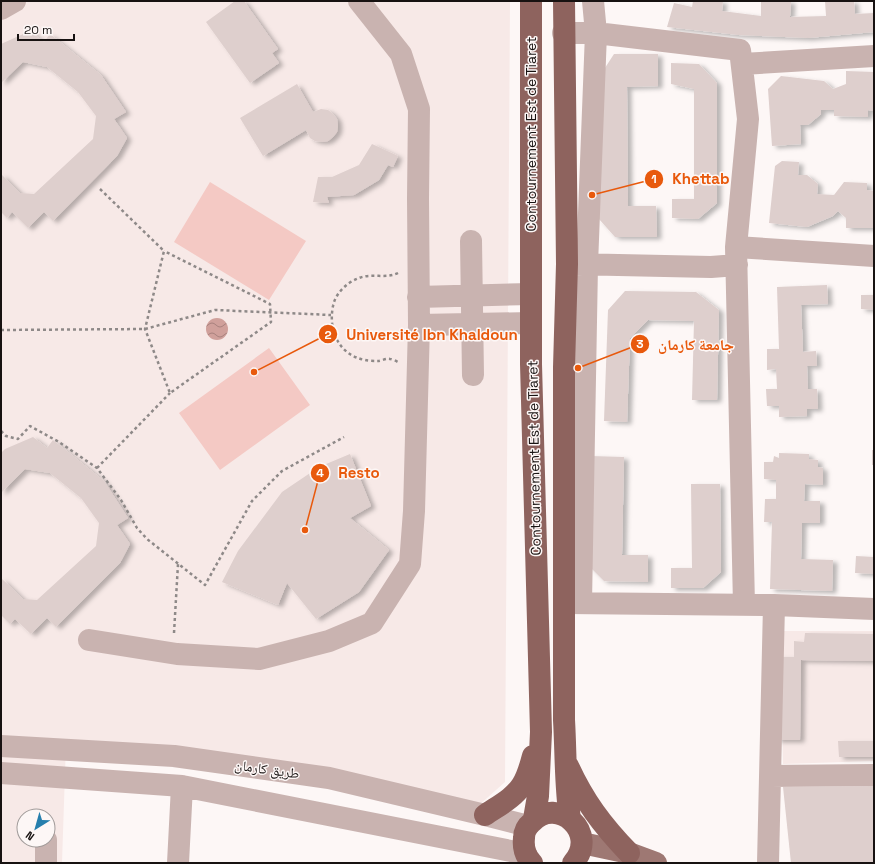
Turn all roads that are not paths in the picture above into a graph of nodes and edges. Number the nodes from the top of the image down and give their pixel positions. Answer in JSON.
{"nodes":[{"id":1,"x":15,"y":1,"type":"edge"},
{"id":2,"x":359,"y":1,"type":"edge"},
{"id":3,"x":532,"y":1,"type":"edge"},
{"id":4,"x":564,"y":1,"type":"edge"},
{"id":5,"x":592,"y":1,"type":"edge"},
{"id":6,"x":1,"y":9,"type":"edge"},
{"id":7,"x":564,"y":32,"type":"junction"},
{"id":8,"x":596,"y":33,"type":"junction"},
{"id":9,"x":874,"y":56,"type":"edge"},
{"id":10,"x":742,"y":64,"type":"junction"},
{"id":11,"x":471,"y":241,"type":"dead end"},
{"id":12,"x":737,"y":256,"type":"junction"},
{"id":13,"x":874,"y":256,"type":"edge"},
{"id":14,"x":577,"y":264,"type":"junction"},
{"id":15,"x":531,"y":294,"type":"junction"},
{"id":16,"x":472,"y":295,"type":"junction"},
{"id":17,"x":418,"y":297,"type":"junction"},
{"id":18,"x":531,"y":323,"type":"junction"},
{"id":19,"x":472,"y":324,"type":"junction"},
{"id":20,"x":418,"y":325,"type":"junction"},
{"id":21,"x":472,"y":375,"type":"dead end"},
{"id":22,"x":573,"y":603,"type":"junction"},
{"id":23,"x":744,"y":604,"type":"junction"},
{"id":24,"x":774,"y":605,"type":"junction"},
{"id":25,"x":874,"y":609,"type":"edge"},
{"id":26,"x":89,"y":640,"type":"dead end"},
{"id":27,"x":541,"y":732,"type":"junction"},
{"id":28,"x":1,"y":746,"type":"edge"},
{"id":29,"x":566,"y":762,"type":"junction"},
{"id":30,"x":1,"y":773,"type":"edge"},
{"id":31,"x":874,"y":775,"type":"edge"},
{"id":32,"x":770,"y":776,"type":"junction"},
{"id":33,"x":182,"y":786,"type":"junction"},
{"id":34,"x":485,"y":815,"type":"junction"},
{"id":35,"x":570,"y":819,"type":"junction"},
{"id":36,"x":531,"y":822,"type":"junction"},
{"id":37,"x":46,"y":848,"type":"edge"},
{"id":38,"x":629,"y":853,"type":"junction"},
{"id":39,"x":578,"y":857,"type":"edge"},
{"id":40,"x":529,"y":859,"type":"edge"},
{"id":41,"x":46,"y":863,"type":"edge"},
{"id":42,"x":178,"y":863,"type":"edge"},
{"id":43,"x":656,"y":863,"type":"edge"},
{"id":44,"x":768,"y":863,"type":"edge"}],
"edges":[{"from":1,"to":6,"type":"street"},
{"from":2,"to":17,"type":"street"},
{"from":3,"to":15,"type":"highway","name":"Contournement Est de Tiaret"},
{"from":4,"to":7,"type":"highway","name":"Contournement Est de Tiaret"},
{"from":5,"to":8,"type":"street"},
{"from":7,"to":8,"type":"street"},
{"from":7,"to":14,"type":"highway","name":"Contournement Est de Tiaret"},
{"from":8,"to":10,"type":"street"},
{"from":8,"to":14,"type":"street"},
{"from":9,"to":10,"type":"street"},
{"from":10,"to":12,"type":"street"},
{"from":11,"to":16,"type":"street"},
{"from":12,"to":13,"type":"street"},
{"from":12,"to":14,"type":"street"},
{"from":12,"to":23,"type":"street"},
{"from":14,"to":22,"type":"highway","name":"Contournement Est de Tiaret"},
{"from":15,"to":16,"type":"street"},
{"from":15,"to":18,"type":"highway","name":"Contournement Est de Tiaret"},
{"from":16,"to":17,"type":"street"},
{"from":16,"to":19,"type":"street"},
{"from":17,"to":20,"type":"street"},
{"from":18,"to":19,"type":"street"},
{"from":18,"to":27,"type":"highway","name":"Contournement Est de Tiaret"},
{"from":19,"to":20,"type":"street"},
{"from":19,"to":21,"type":"street"},
{"from":20,"to":26,"type":"street"},
{"from":22,"to":23,"type":"street"},
{"from":22,"to":29,"type":"highway","name":"Contournement Est de Tiaret"},
{"from":23,"to":24,"type":"street"},
{"from":24,"to":25,"type":"street"},
{"from":24,"to":32,"type":"street"},
{"from":27,"to":34,"type":"highway"},
{"from":27,"to":36,"type":"highway","name":"Contournement Est de Tiaret"},
{"from":28,"to":34,"type":"street","name":"طريق كارمان"},
{"from":29,"to":35,"type":"highway","name":"Contournement Est de Tiaret"},
{"from":29,"to":38,"type":"highway"},
{"from":30,"to":33,"type":"street"},
{"from":31,"to":32,"type":"street"},
{"from":32,"to":44,"type":"street"},
{"from":33,"to":40,"type":"street"},
{"from":33,"to":42,"type":"street"},
{"from":34,"to":36,"type":"street","name":"طريق كارمان"},
{"from":35,"to":36,"type":"highway"},
{"from":35,"to":39,"type":"highway"},
{"from":36,"to":40,"type":"highway","name":"Contournement Est de Tiaret"},
{"from":37,"to":41,"type":"street"},
{"from":38,"to":39,"type":"main road"},
{"from":38,"to":43,"type":"main road"}]}
